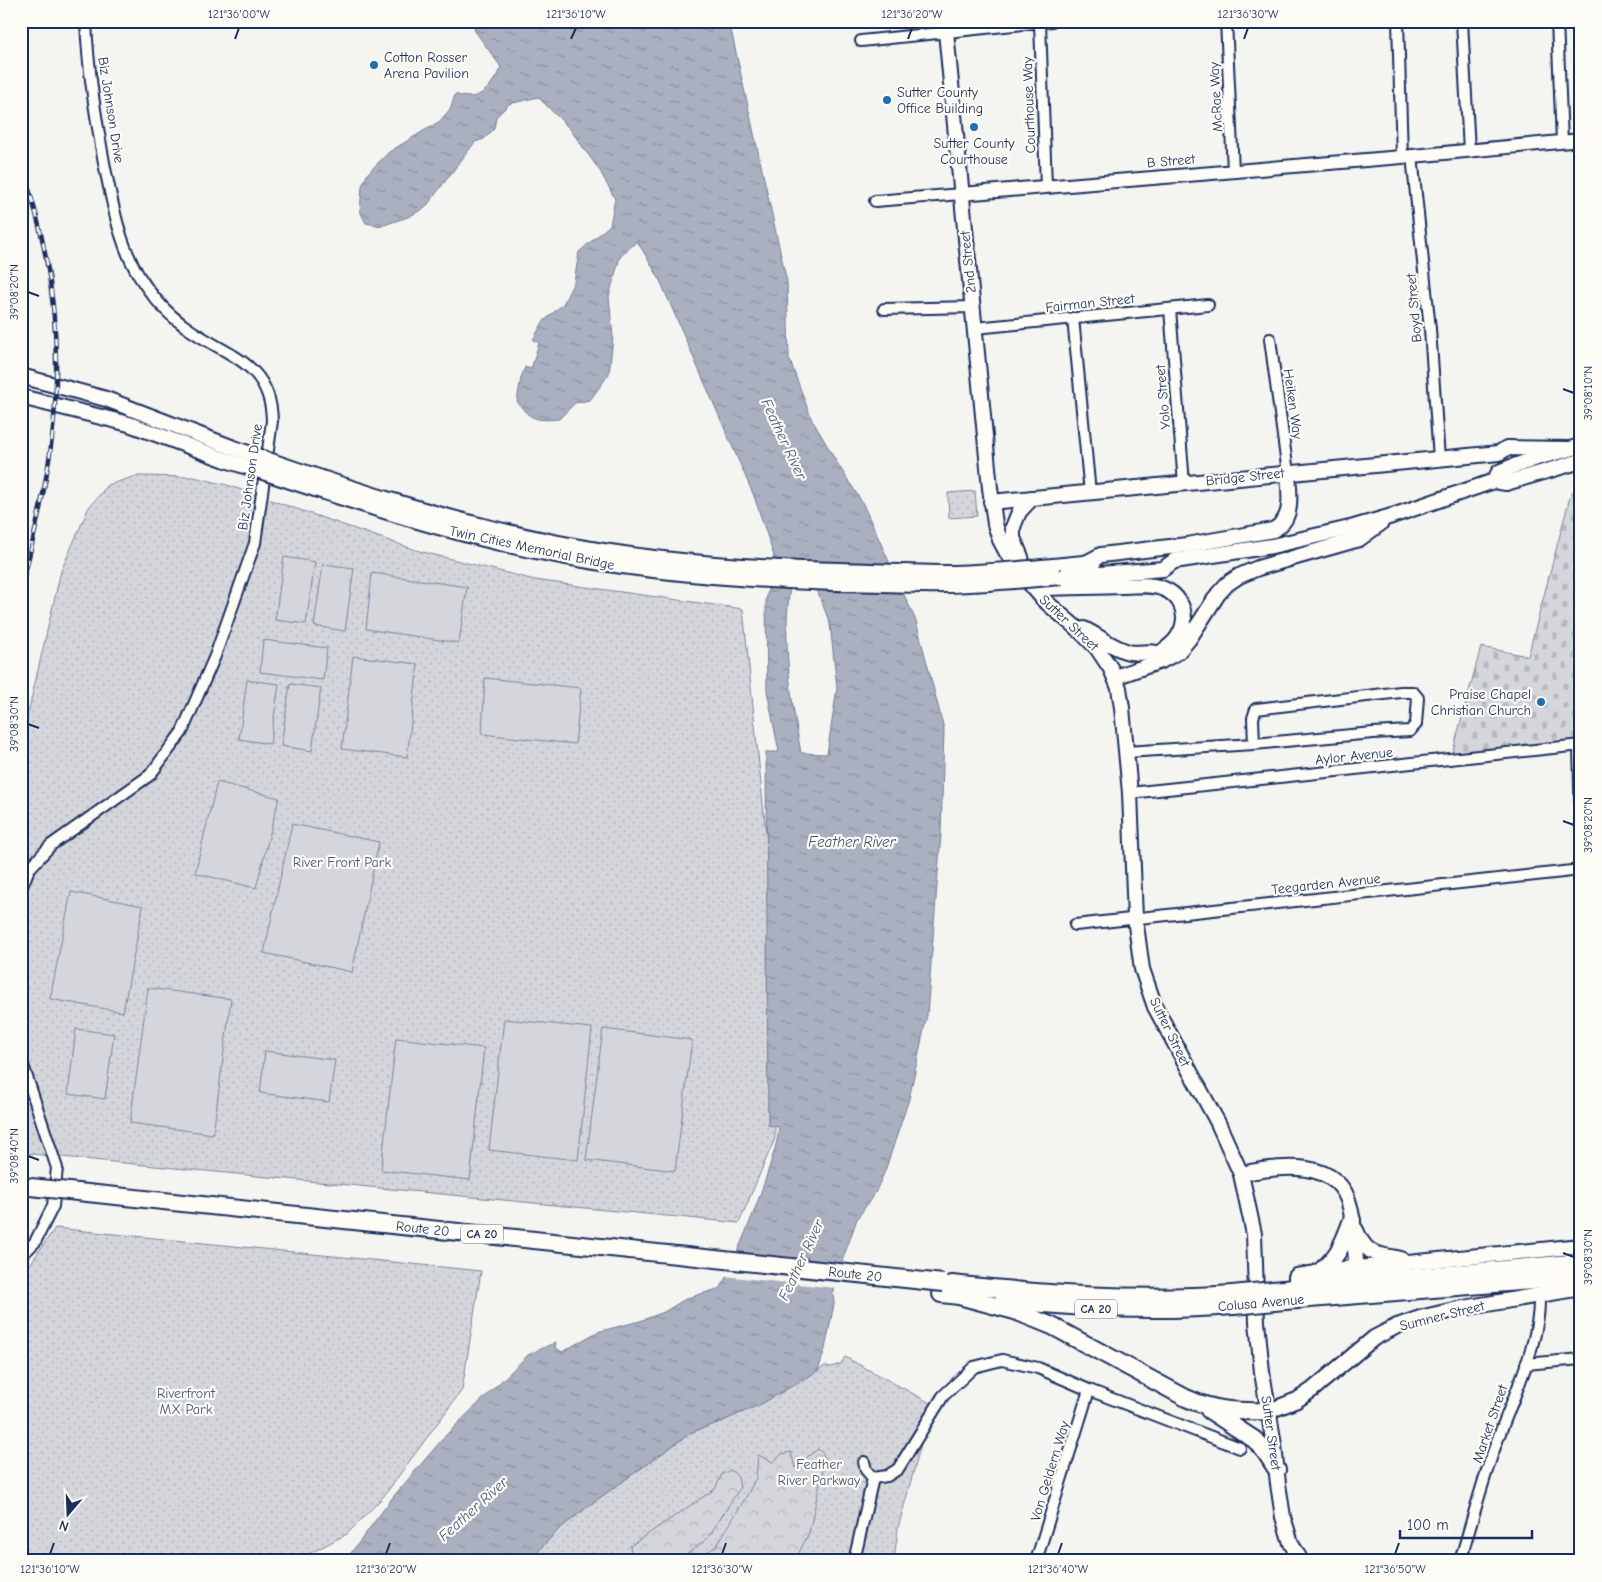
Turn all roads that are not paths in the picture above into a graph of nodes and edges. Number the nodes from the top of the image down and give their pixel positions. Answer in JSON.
{"nodes":[{"id":1,"x":86,"y":21,"type":"edge"},
{"id":2,"x":1052,"y":21,"type":"edge"},
{"id":3,"x":1226,"y":21,"type":"edge"},
{"id":4,"x":1398,"y":21,"type":"edge"},
{"id":5,"x":1462,"y":21,"type":"edge"},
{"id":6,"x":1557,"y":21,"type":"edge"},
{"id":7,"x":1040,"y":22,"type":"junction"},
{"id":8,"x":945,"y":27,"type":"edge"},
{"id":9,"x":861,"y":41,"type":"dead end"},
{"id":10,"x":1581,"y":140,"type":"edge"},
{"id":11,"x":1562,"y":142,"type":"junction"},
{"id":12,"x":1469,"y":151,"type":"junction"},
{"id":13,"x":1407,"y":156,"type":"junction"},
{"id":14,"x":1233,"y":171,"type":"junction"},
{"id":15,"x":1046,"y":186,"type":"junction"},
{"id":16,"x":961,"y":194,"type":"junction"},
{"id":17,"x":875,"y":201,"type":"dead end"},
{"id":18,"x":1208,"y":305,"type":"dead end"},
{"id":19,"x":973,"y":307,"type":"junction"},
{"id":20,"x":884,"y":309,"type":"dead end"},
{"id":21,"x":1170,"y":309,"type":"junction"},
{"id":22,"x":1073,"y":318,"type":"junction"},
{"id":23,"x":975,"y":328,"type":"junction"},
{"id":24,"x":1270,"y":339,"type":"dead end"},
{"id":25,"x":21,"y":376,"type":"edge"},
{"id":26,"x":21,"y":385,"type":"edge"},
{"id":27,"x":21,"y":397,"type":"edge"},
{"id":28,"x":157,"y":420,"type":"junction"},
{"id":29,"x":1574,"y":448,"type":"edge"},
{"id":30,"x":228,"y":453,"type":"junction"},
{"id":31,"x":1439,"y":459,"type":"junction"},
{"id":32,"x":1581,"y":461,"type":"edge"},
{"id":33,"x":1288,"y":473,"type":"junction"},
{"id":34,"x":1494,"y":480,"type":"junction"},
{"id":35,"x":1184,"y":484,"type":"junction"},
{"id":36,"x":1090,"y":493,"type":"junction"},
{"id":37,"x":1032,"y":498,"type":"junction"},
{"id":38,"x":992,"y":502,"type":"junction"},
{"id":39,"x":1392,"y":516,"type":"junction"},
{"id":40,"x":1174,"y":561,"type":"junction"},
{"id":41,"x":1086,"y":563,"type":"junction"},
{"id":42,"x":1061,"y":577,"type":"junction"},
{"id":43,"x":1025,"y":578,"type":"junction"},
{"id":44,"x":1069,"y":622,"type":"junction"},
{"id":45,"x":1157,"y":653,"type":"junction"},
{"id":46,"x":1113,"y":673,"type":"junction"},
{"id":47,"x":1254,"y":744,"type":"junction"},
{"id":48,"x":1580,"y":746,"type":"edge"},
{"id":49,"x":1126,"y":752,"type":"junction"},
{"id":50,"x":1130,"y":793,"type":"junction"},
{"id":51,"x":1581,"y":825,"type":"edge"},
{"id":52,"x":1581,"y":870,"type":"edge"},
{"id":53,"x":21,"y":890,"type":"edge"},
{"id":54,"x":1135,"y":918,"type":"junction"},
{"id":55,"x":1075,"y":925,"type":"dead end"},
{"id":56,"x":21,"y":1059,"type":"edge"},
{"id":57,"x":1241,"y":1174,"type":"junction"},
{"id":58,"x":21,"y":1186,"type":"edge"},
{"id":59,"x":21,"y":1197,"type":"edge"},
{"id":60,"x":1352,"y":1220,"type":"junction"},
{"id":61,"x":1581,"y":1246,"type":"edge"},
{"id":62,"x":21,"y":1256,"type":"edge"},
{"id":63,"x":1417,"y":1262,"type":"junction"},
{"id":64,"x":1581,"y":1262,"type":"edge"},
{"id":65,"x":1357,"y":1268,"type":"junction"},
{"id":66,"x":1316,"y":1275,"type":"junction"},
{"id":67,"x":1581,"y":1277,"type":"edge"},
{"id":68,"x":942,"y":1288,"type":"junction"},
{"id":69,"x":1581,"y":1288,"type":"edge"},
{"id":70,"x":1283,"y":1290,"type":"junction"},
{"id":71,"x":1232,"y":1295,"type":"junction"},
{"id":72,"x":1539,"y":1295,"type":"junction"},
{"id":73,"x":959,"y":1296,"type":"junction"},
{"id":74,"x":1581,"y":1359,"type":"edge"},
{"id":75,"x":1526,"y":1364,"type":"junction"},
{"id":76,"x":1089,"y":1390,"type":"junction"},
{"id":77,"x":1201,"y":1405,"type":"junction"},
{"id":78,"x":1269,"y":1411,"type":"junction"},
{"id":79,"x":1240,"y":1448,"type":"dead end"},
{"id":80,"x":864,"y":1462,"type":"dead end"},
{"id":81,"x":1277,"y":1470,"type":"junction"},
{"id":82,"x":873,"y":1478,"type":"junction"},
{"id":83,"x":854,"y":1561,"type":"edge"},
{"id":84,"x":1036,"y":1561,"type":"edge"},
{"id":85,"x":1301,"y":1561,"type":"edge"},
{"id":86,"x":1460,"y":1561,"type":"edge"}],
"edges":[{"from":1,"to":53,"type":"street","name":"Biz Johnson Drive"},
{"from":2,"to":7,"type":"street"},
{"from":3,"to":14,"type":"street","name":"McRae Way"},
{"from":4,"to":13,"type":"street","name":"Boyd Street"},
{"from":5,"to":12,"type":"street"},
{"from":6,"to":11,"type":"street"},
{"from":7,"to":8,"type":"street"},
{"from":7,"to":15,"type":"street","name":"Courthouse Way"},
{"from":8,"to":9,"type":"street"},
{"from":8,"to":16,"type":"main road","name":"2nd Street"},
{"from":10,"to":11,"type":"street","name":"B Street"},
{"from":11,"to":12,"type":"street","name":"B Street"},
{"from":12,"to":13,"type":"street","name":"B Street"},
{"from":13,"to":14,"type":"street","name":"B Street"},
{"from":13,"to":31,"type":"street","name":"Boyd Street"},
{"from":14,"to":15,"type":"street","name":"B Street"},
{"from":15,"to":16,"type":"street","name":"B Street"},
{"from":16,"to":17,"type":"street","name":"B Street"},
{"from":16,"to":19,"type":"main road","name":"2nd Street"},
{"from":18,"to":21,"type":"street","name":"Fairman Street"},
{"from":19,"to":20,"type":"street"},
{"from":19,"to":23,"type":"main road","name":"2nd Street"},
{"from":21,"to":22,"type":"street","name":"Fairman Street"},
{"from":21,"to":35,"type":"street","name":"Yolo Street"},
{"from":22,"to":23,"type":"street","name":"Fairman Street"},
{"from":22,"to":36,"type":"street"},
{"from":23,"to":38,"type":"main road","name":"2nd Street"},
{"from":24,"to":33,"type":"street","name":"Heiken Way"},
{"from":25,"to":28,"type":"main road","name":"Twin Cities Memorial Bridge"},
{"from":26,"to":28,"type":"main road","name":"Twin Cities Memorial Bridge"},
{"from":27,"to":30,"type":"main road","name":"Twin Cities Memorial Bridge"},
{"from":28,"to":30,"type":"main road","name":"Twin Cities Memorial Bridge"},
{"from":29,"to":31,"type":"main road","name":"Bridge Street"},
{"from":29,"to":34,"type":"main road"},
{"from":30,"to":42,"type":"main road","name":"Twin Cities Memorial Bridge","bridge":true},
{"from":30,"to":42,"type":"main road","name":"Twin Cities Memorial Bridge","bridge":true},
{"from":31,"to":33,"type":"main road","name":"Bridge Street"},
{"from":32,"to":34,"type":"main road"},
{"from":33,"to":35,"type":"main road","name":"Bridge Street"},
{"from":33,"to":41,"type":"main road"},
{"from":34,"to":39,"type":"main road"},
{"from":35,"to":36,"type":"main road","name":"Bridge Street"},
{"from":36,"to":37,"type":"main road","name":"Bridge Street"},
{"from":37,"to":38,"type":"main road","name":"Bridge Street"},
{"from":37,"to":43,"type":"main road"},
{"from":38,"to":43,"type":"main road","name":"Sutter Street"},
{"from":39,"to":40,"type":"main road"},
{"from":39,"to":46,"type":"main road"},
{"from":40,"to":41,"type":"main road"},
{"from":40,"to":42,"type":"main road"},
{"from":41,"to":42,"type":"main road"},
{"from":42,"to":45,"type":"main road"},
{"from":43,"to":44,"type":"main road","name":"Sutter Street"},
{"from":44,"to":45,"type":"main road"},
{"from":44,"to":46,"type":"main road","name":"Sutter Street"},
{"from":45,"to":46,"type":"main road"},
{"from":46,"to":49,"type":"main road","name":"Sutter Street"},
{"from":47,"to":47,"type":"street"},
{"from":47,"to":49,"type":"street"},
{"from":48,"to":50,"type":"street","name":"Aylor Avenue"},
{"from":48,"to":51,"type":"street"},
{"from":49,"to":50,"type":"main road","name":"Sutter Street"},
{"from":50,"to":54,"type":"main road","name":"Sutter Street"},
{"from":52,"to":54,"type":"street","name":"Teegarden Avenue"},
{"from":54,"to":55,"type":"street","name":"Teegarden Avenue"},
{"from":54,"to":57,"type":"main road","name":"Sutter Street"},
{"from":56,"to":62,"type":"street"},
{"from":57,"to":60,"type":"main road"},
{"from":57,"to":78,"type":"main road","name":"Sutter Street"},
{"from":58,"to":68,"type":"highway","name":"Route 20","number":"CA 20","bridge":true},
{"from":59,"to":68,"type":"highway","name":"Route 20","number":"CA 20"},
{"from":60,"to":63,"type":"main road"},
{"from":60,"to":65,"type":"main road"},
{"from":60,"to":66,"type":"highway"},
{"from":61,"to":63,"type":"main road"},
{"from":63,"to":65,"type":"main road"},
{"from":64,"to":70,"type":"highway","name":"Colusa Avenue","number":"CA 20"},
{"from":65,"to":66,"type":"highway"},
{"from":66,"to":70,"type":"highway"},
{"from":67,"to":70,"type":"highway","name":"Colusa Avenue","number":"CA 20"},
{"from":68,"to":71,"type":"highway","name":"Colusa Avenue","number":"CA 20"},
{"from":68,"to":73,"type":"highway","name":"Colusa Avenue","number":"CA 20"},
{"from":69,"to":72,"type":"main road","name":"Sumner Street"},
{"from":70,"to":71,"type":"highway","name":"Colusa Avenue","number":"CA 20","bridge":true},
{"from":71,"to":73,"type":"highway","name":"Colusa Avenue","number":"CA 20"},
{"from":72,"to":75,"type":"street","name":"Market Street"},
{"from":72,"to":78,"type":"main road","name":"Sumner Street"},
{"from":73,"to":77,"type":"highway"},
{"from":74,"to":75,"type":"street"},
{"from":75,"to":86,"type":"street","name":"Market Street"},
{"from":76,"to":79,"type":"street"},
{"from":76,"to":82,"type":"street"},
{"from":76,"to":84,"type":"street","name":"Von Geldern Way"},
{"from":77,"to":78,"type":"highway"},
{"from":77,"to":81,"type":"highway"},
{"from":78,"to":81,"type":"main road","name":"Sutter Street"},
{"from":80,"to":82,"type":"street"},
{"from":81,"to":85,"type":"main road","name":"Sutter Street"},
{"from":82,"to":83,"type":"street"}]}
